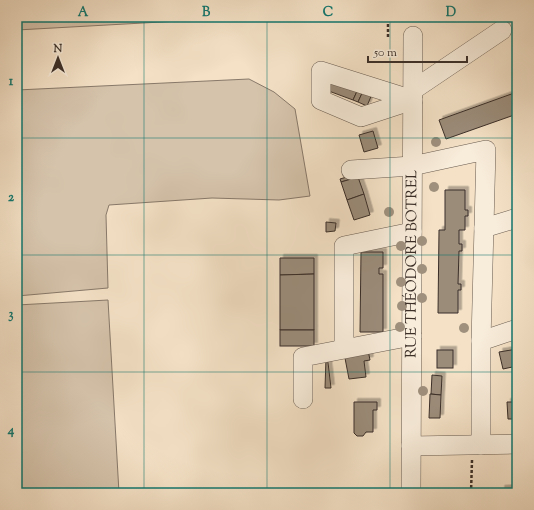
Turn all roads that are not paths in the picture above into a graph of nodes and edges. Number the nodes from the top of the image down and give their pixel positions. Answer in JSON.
{"nodes":[{"id":1,"x":502,"y":30,"type":"dead end"},
{"id":2,"x":413,"y":36,"type":"dead end"},
{"id":3,"x":413,"y":95,"type":"junction"},
{"id":4,"x":412,"y":166,"type":"junction"},
{"id":5,"x":351,"y":170,"type":"dead end"},
{"id":6,"x":517,"y":218,"type":"edge"},
{"id":7,"x":484,"y":228,"type":"junction"},
{"id":8,"x":412,"y":232,"type":"junction"},
{"id":9,"x":517,"y":329,"type":"edge"},
{"id":10,"x":412,"y":336,"type":"junction"},
{"id":11,"x":482,"y":341,"type":"junction"},
{"id":12,"x":344,"y":348,"type":"junction"},
{"id":13,"x":303,"y":399,"type":"dead end"},
{"id":14,"x":517,"y":444,"type":"edge"},
{"id":15,"x":476,"y":445,"type":"junction"},
{"id":16,"x":411,"y":446,"type":"junction"},
{"id":17,"x":411,"y":493,"type":"edge"}],
"edges":[{"from":1,"to":3,"type":"street"},
{"from":2,"to":3,"type":"street","name":"RUE THÉODORE BOTREL"},
{"from":3,"to":4,"type":"street","name":"RUE THÉODORE BOTREL"},
{"from":4,"to":5,"type":"street"},
{"from":4,"to":7,"type":"street"},
{"from":4,"to":8,"type":"street","name":"RUE THÉODORE BOTREL"},
{"from":6,"to":7,"type":"street"},
{"from":7,"to":11,"type":"street"},
{"from":8,"to":10,"type":"street","name":"RUE THÉODORE BOTREL"},
{"from":8,"to":12,"type":"street"},
{"from":9,"to":11,"type":"street"},
{"from":10,"to":12,"type":"street"},
{"from":10,"to":16,"type":"street","name":"RUE THÉODORE BOTREL"},
{"from":11,"to":15,"type":"street"},
{"from":12,"to":13,"type":"street"},
{"from":14,"to":15,"type":"street"},
{"from":15,"to":16,"type":"street"},
{"from":16,"to":17,"type":"street","name":"RUE THÉODORE BOTREL"}]}
